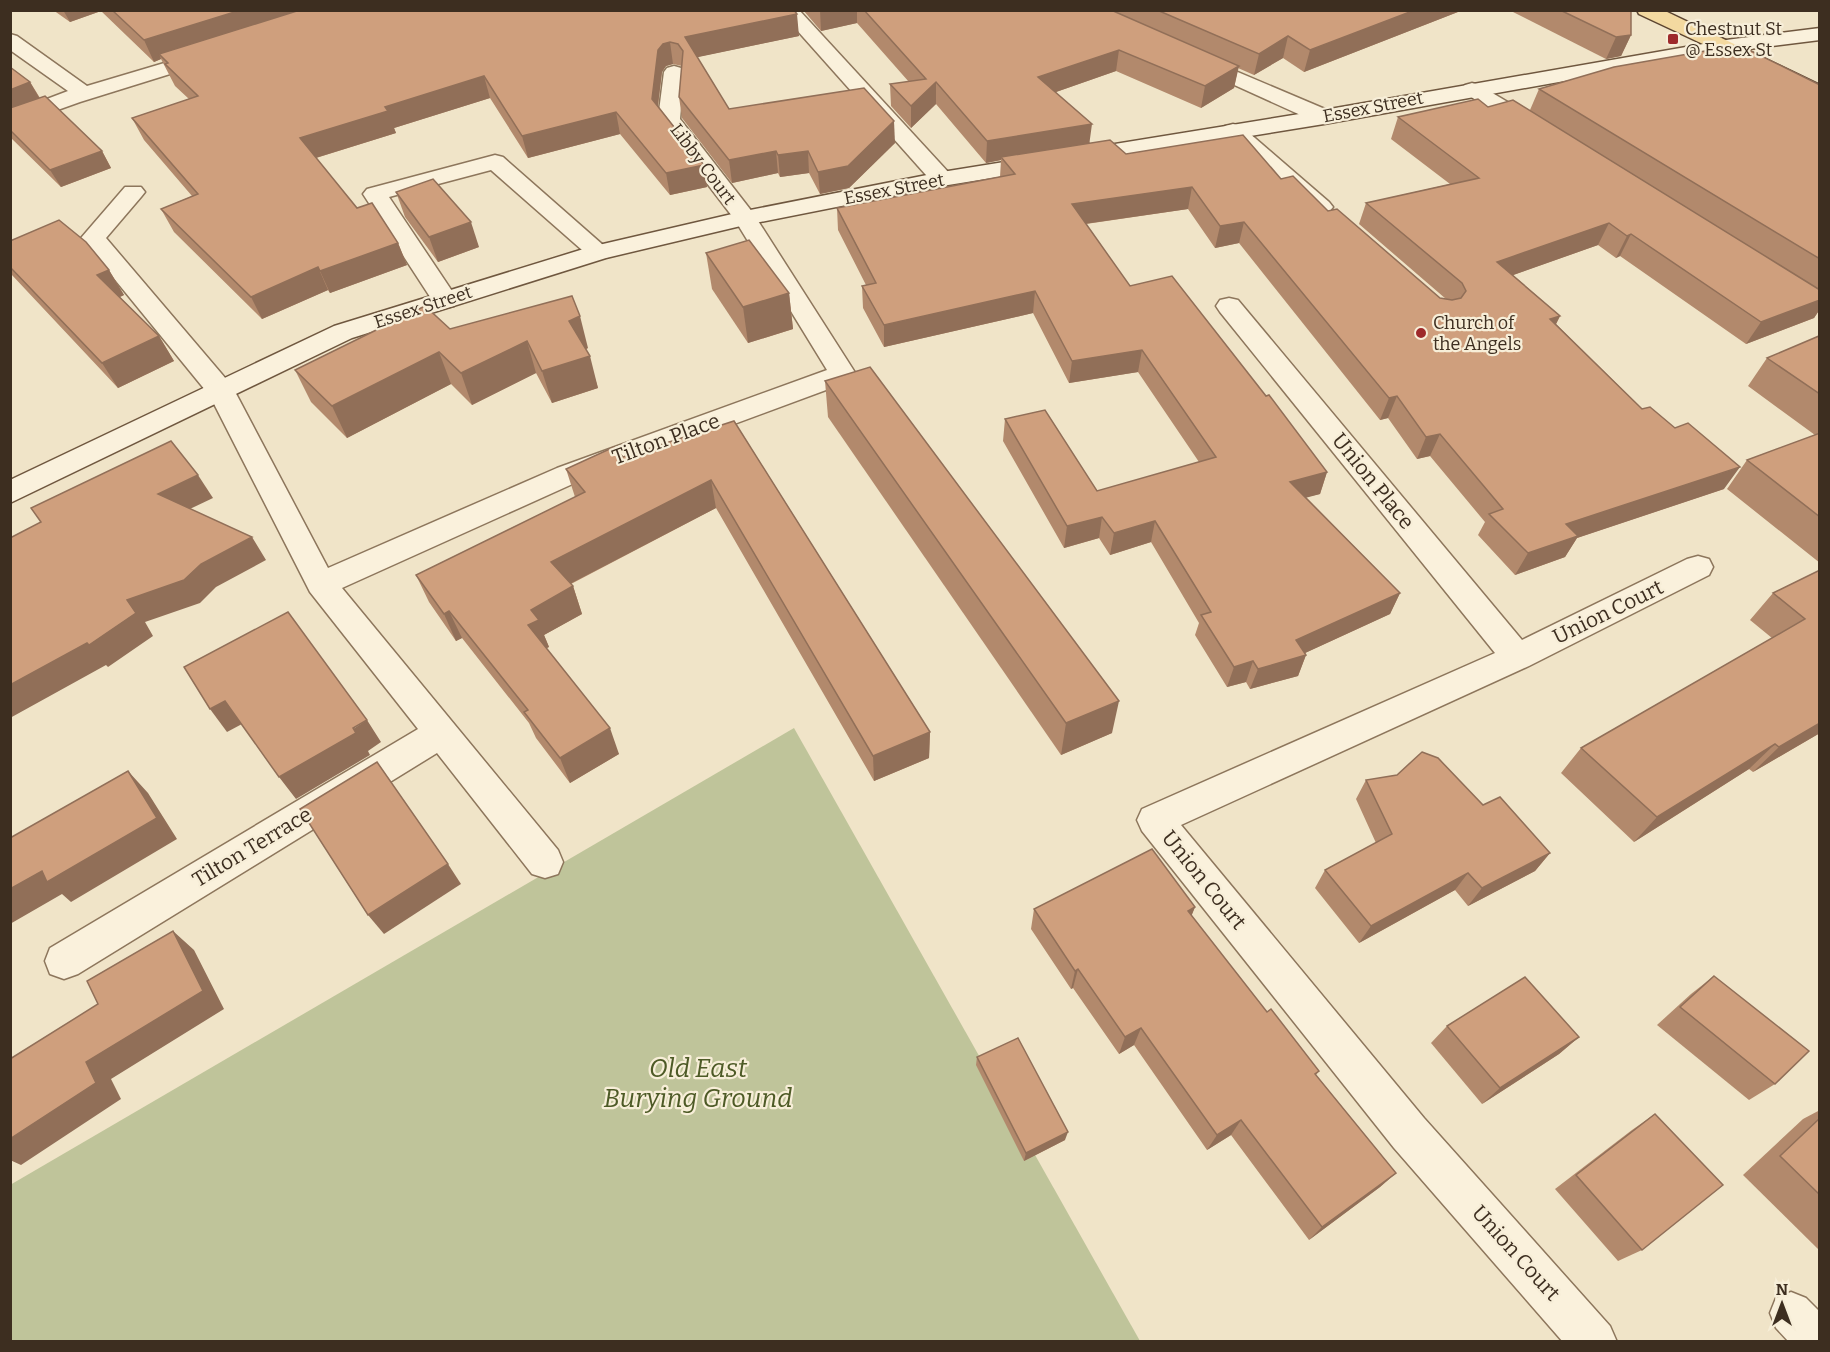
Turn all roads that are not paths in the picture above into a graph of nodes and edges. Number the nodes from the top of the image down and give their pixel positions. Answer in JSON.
{"nodes":[{"id":1,"x":788,"y":10,"type":"edge"},
{"id":2,"x":1646,"y":10,"type":"edge"},
{"id":3,"x":1820,"y":34,"type":"edge"},
{"id":4,"x":10,"y":40,"type":"edge"},
{"id":5,"x":1726,"y":46,"type":"junction"},
{"id":6,"x":221,"y":52,"type":"edge"},
{"id":7,"x":1179,"y":53,"type":"edge"},
{"id":8,"x":674,"y":72,"type":"dead end"},
{"id":9,"x":1472,"y":88,"type":"junction"},
{"id":10,"x":84,"y":93,"type":"junction"},
{"id":11,"x":1820,"y":93,"type":"edge"},
{"id":12,"x":1324,"y":117,"type":"junction"},
{"id":13,"x":10,"y":121,"type":"edge"},
{"id":14,"x":1233,"y":131,"type":"junction"},
{"id":15,"x":1555,"y":141,"type":"edge"},
{"id":16,"x":942,"y":179,"type":"junction"},
{"id":17,"x":133,"y":192,"type":"dead end"},
{"id":18,"x":745,"y":218,"type":"junction"},
{"id":19,"x":1334,"y":218,"type":"edge"},
{"id":20,"x":599,"y":252,"type":"junction"},
{"id":21,"x":445,"y":300,"type":"junction"},
{"id":22,"x":1229,"y":306,"type":"dead end"},
{"id":23,"x":222,"y":392,"type":"junction"},
{"id":24,"x":10,"y":493,"type":"edge"},
{"id":25,"x":1698,"y":567,"type":"dead end"},
{"id":26,"x":321,"y":584,"type":"junction"},
{"id":27,"x":1517,"y":657,"type":"junction"},
{"id":28,"x":441,"y":733,"type":"junction"},
{"id":29,"x":545,"y":862,"type":"dead end"},
{"id":30,"x":64,"y":961,"type":"dead end"},
{"id":31,"x":1791,"y":1313,"type":"dead end"},
{"id":32,"x":1594,"y":1341,"type":"edge"},
{"id":33,"x":1819,"y":1341,"type":"edge"}],
"edges":[{"from":1,"to":16,"type":"street"},
{"from":2,"to":5,"type":"main road"},
{"from":3,"to":5,"type":"street","name":"Essex Street"},
{"from":4,"to":10,"type":"street"},
{"from":5,"to":9,"type":"street","name":"Essex Street"},
{"from":5,"to":11,"type":"main road"},
{"from":6,"to":10,"type":"street"},
{"from":7,"to":12,"type":"street"},
{"from":8,"to":18,"type":"street","name":"Libby Court"},
{"from":9,"to":12,"type":"street","name":"Essex Street"},
{"from":9,"to":15,"type":"street"},
{"from":10,"to":13,"type":"street"},
{"from":12,"to":14,"type":"street","name":"Essex Street"},
{"from":14,"to":16,"type":"street","name":"Essex Street"},
{"from":14,"to":19,"type":"street"},
{"from":16,"to":18,"type":"street","name":"Essex Street"},
{"from":17,"to":23,"type":"street"},
{"from":18,"to":20,"type":"street","name":"Essex Street"},
{"from":18,"to":26,"type":"street","name":"Tilton Place"},
{"from":20,"to":21,"type":"street","name":"Essex Street"},
{"from":20,"to":21,"type":"street"},
{"from":21,"to":23,"type":"street","name":"Essex Street"},
{"from":22,"to":27,"type":"street","name":"Union Place"},
{"from":23,"to":24,"type":"street","name":"Essex Street"},
{"from":23,"to":26,"type":"street"},
{"from":25,"to":27,"type":"street","name":"Union Court"},
{"from":26,"to":28,"type":"street"},
{"from":27,"to":32,"type":"street","name":"Union Court"},
{"from":28,"to":29,"type":"street"},
{"from":28,"to":30,"type":"street","name":"Tilton Terrace"},
{"from":31,"to":33,"type":"lane"}]}
